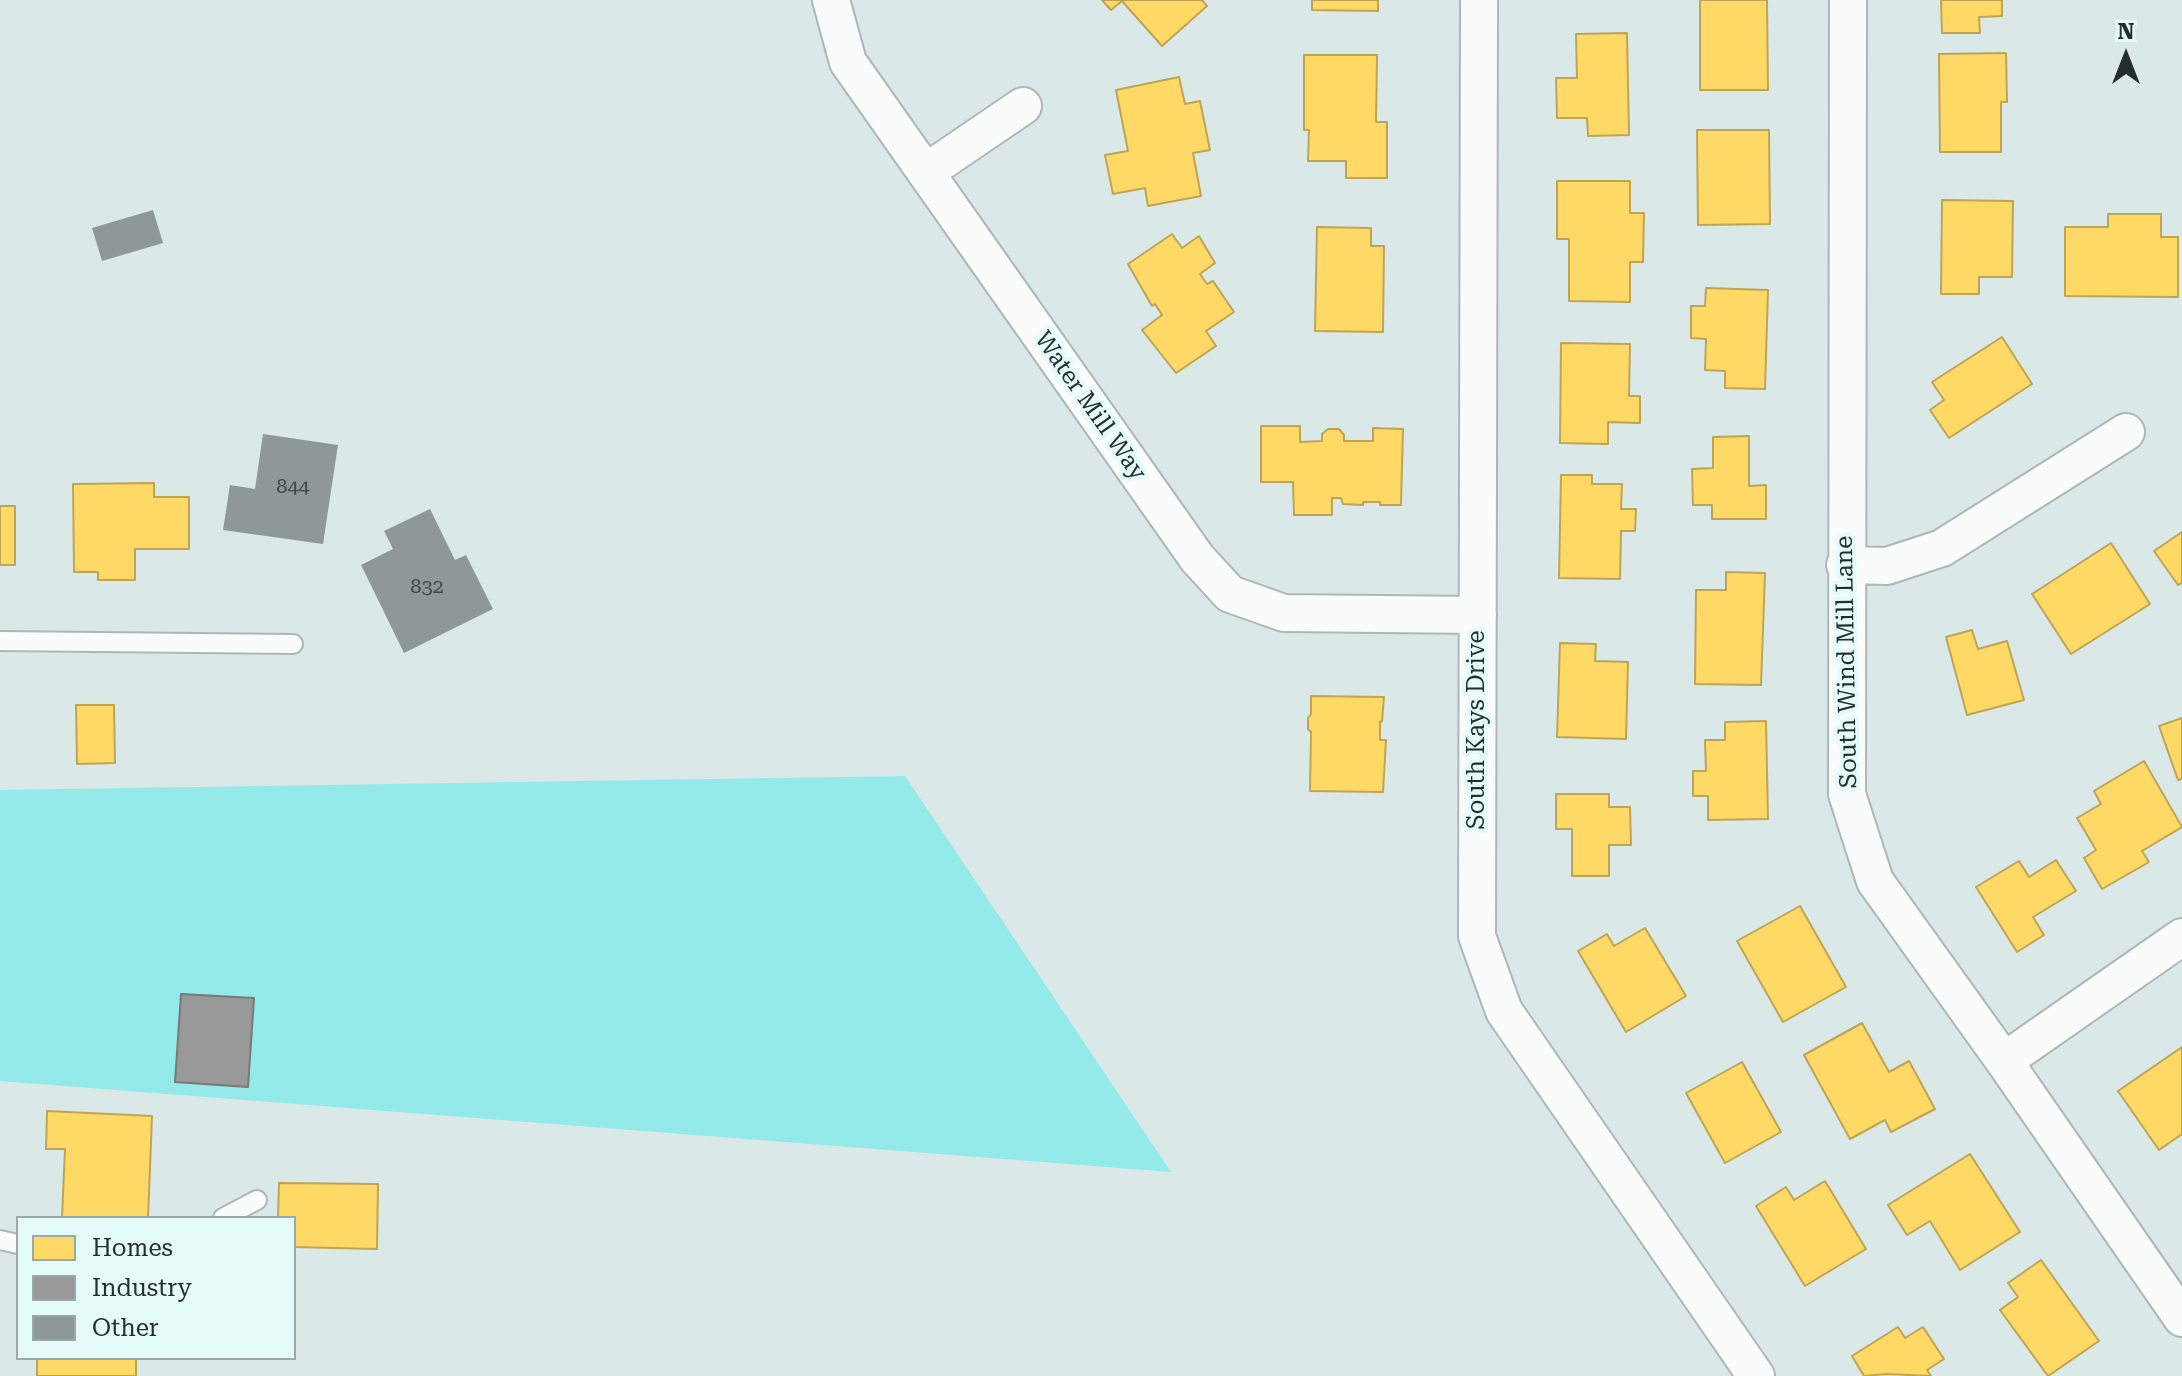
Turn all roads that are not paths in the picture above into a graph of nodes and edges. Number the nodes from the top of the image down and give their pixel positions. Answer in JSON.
{"nodes":[{"id":1,"x":831,"y":0,"type":"edge"},
{"id":2,"x":1479,"y":0,"type":"edge"},
{"id":3,"x":1848,"y":0,"type":"edge"},
{"id":4,"x":1023,"y":106,"type":"dead end"},
{"id":5,"x":926,"y":172,"type":"junction"},
{"id":6,"x":2126,"y":432,"type":"dead end"},
{"id":7,"x":1845,"y":565,"type":"junction"},
{"id":8,"x":1478,"y":615,"type":"junction"},
{"id":9,"x":0,"y":641,"type":"edge"},
{"id":10,"x":293,"y":644,"type":"dead end"},
{"id":11,"x":2182,"y":937,"type":"edge"},
{"id":12,"x":2004,"y":1061,"type":"junction"},
{"id":13,"x":257,"y":1200,"type":"dead end"},
{"id":14,"x":227,"y":1216,"type":"edge"},
{"id":15,"x":2182,"y":1318,"type":"edge"},
{"id":16,"x":1756,"y":1376,"type":"edge"}],
"edges":[{"from":1,"to":5,"type":"street","name":"Water Mill Way"},
{"from":2,"to":8,"type":"street","name":"South Kays Drive"},
{"from":3,"to":7,"type":"street","name":"South Wind Mill Lane"},
{"from":4,"to":5,"type":"street"},
{"from":5,"to":8,"type":"street","name":"Water Mill Way"},
{"from":6,"to":7,"type":"street"},
{"from":7,"to":12,"type":"street","name":"South Wind Mill Lane"},
{"from":8,"to":16,"type":"street","name":"South Kays Drive"},
{"from":9,"to":10,"type":"lane"},
{"from":11,"to":12,"type":"street"},
{"from":12,"to":15,"type":"street","name":"South Wind Mill Lane"},
{"from":13,"to":14,"type":"lane"}]}
